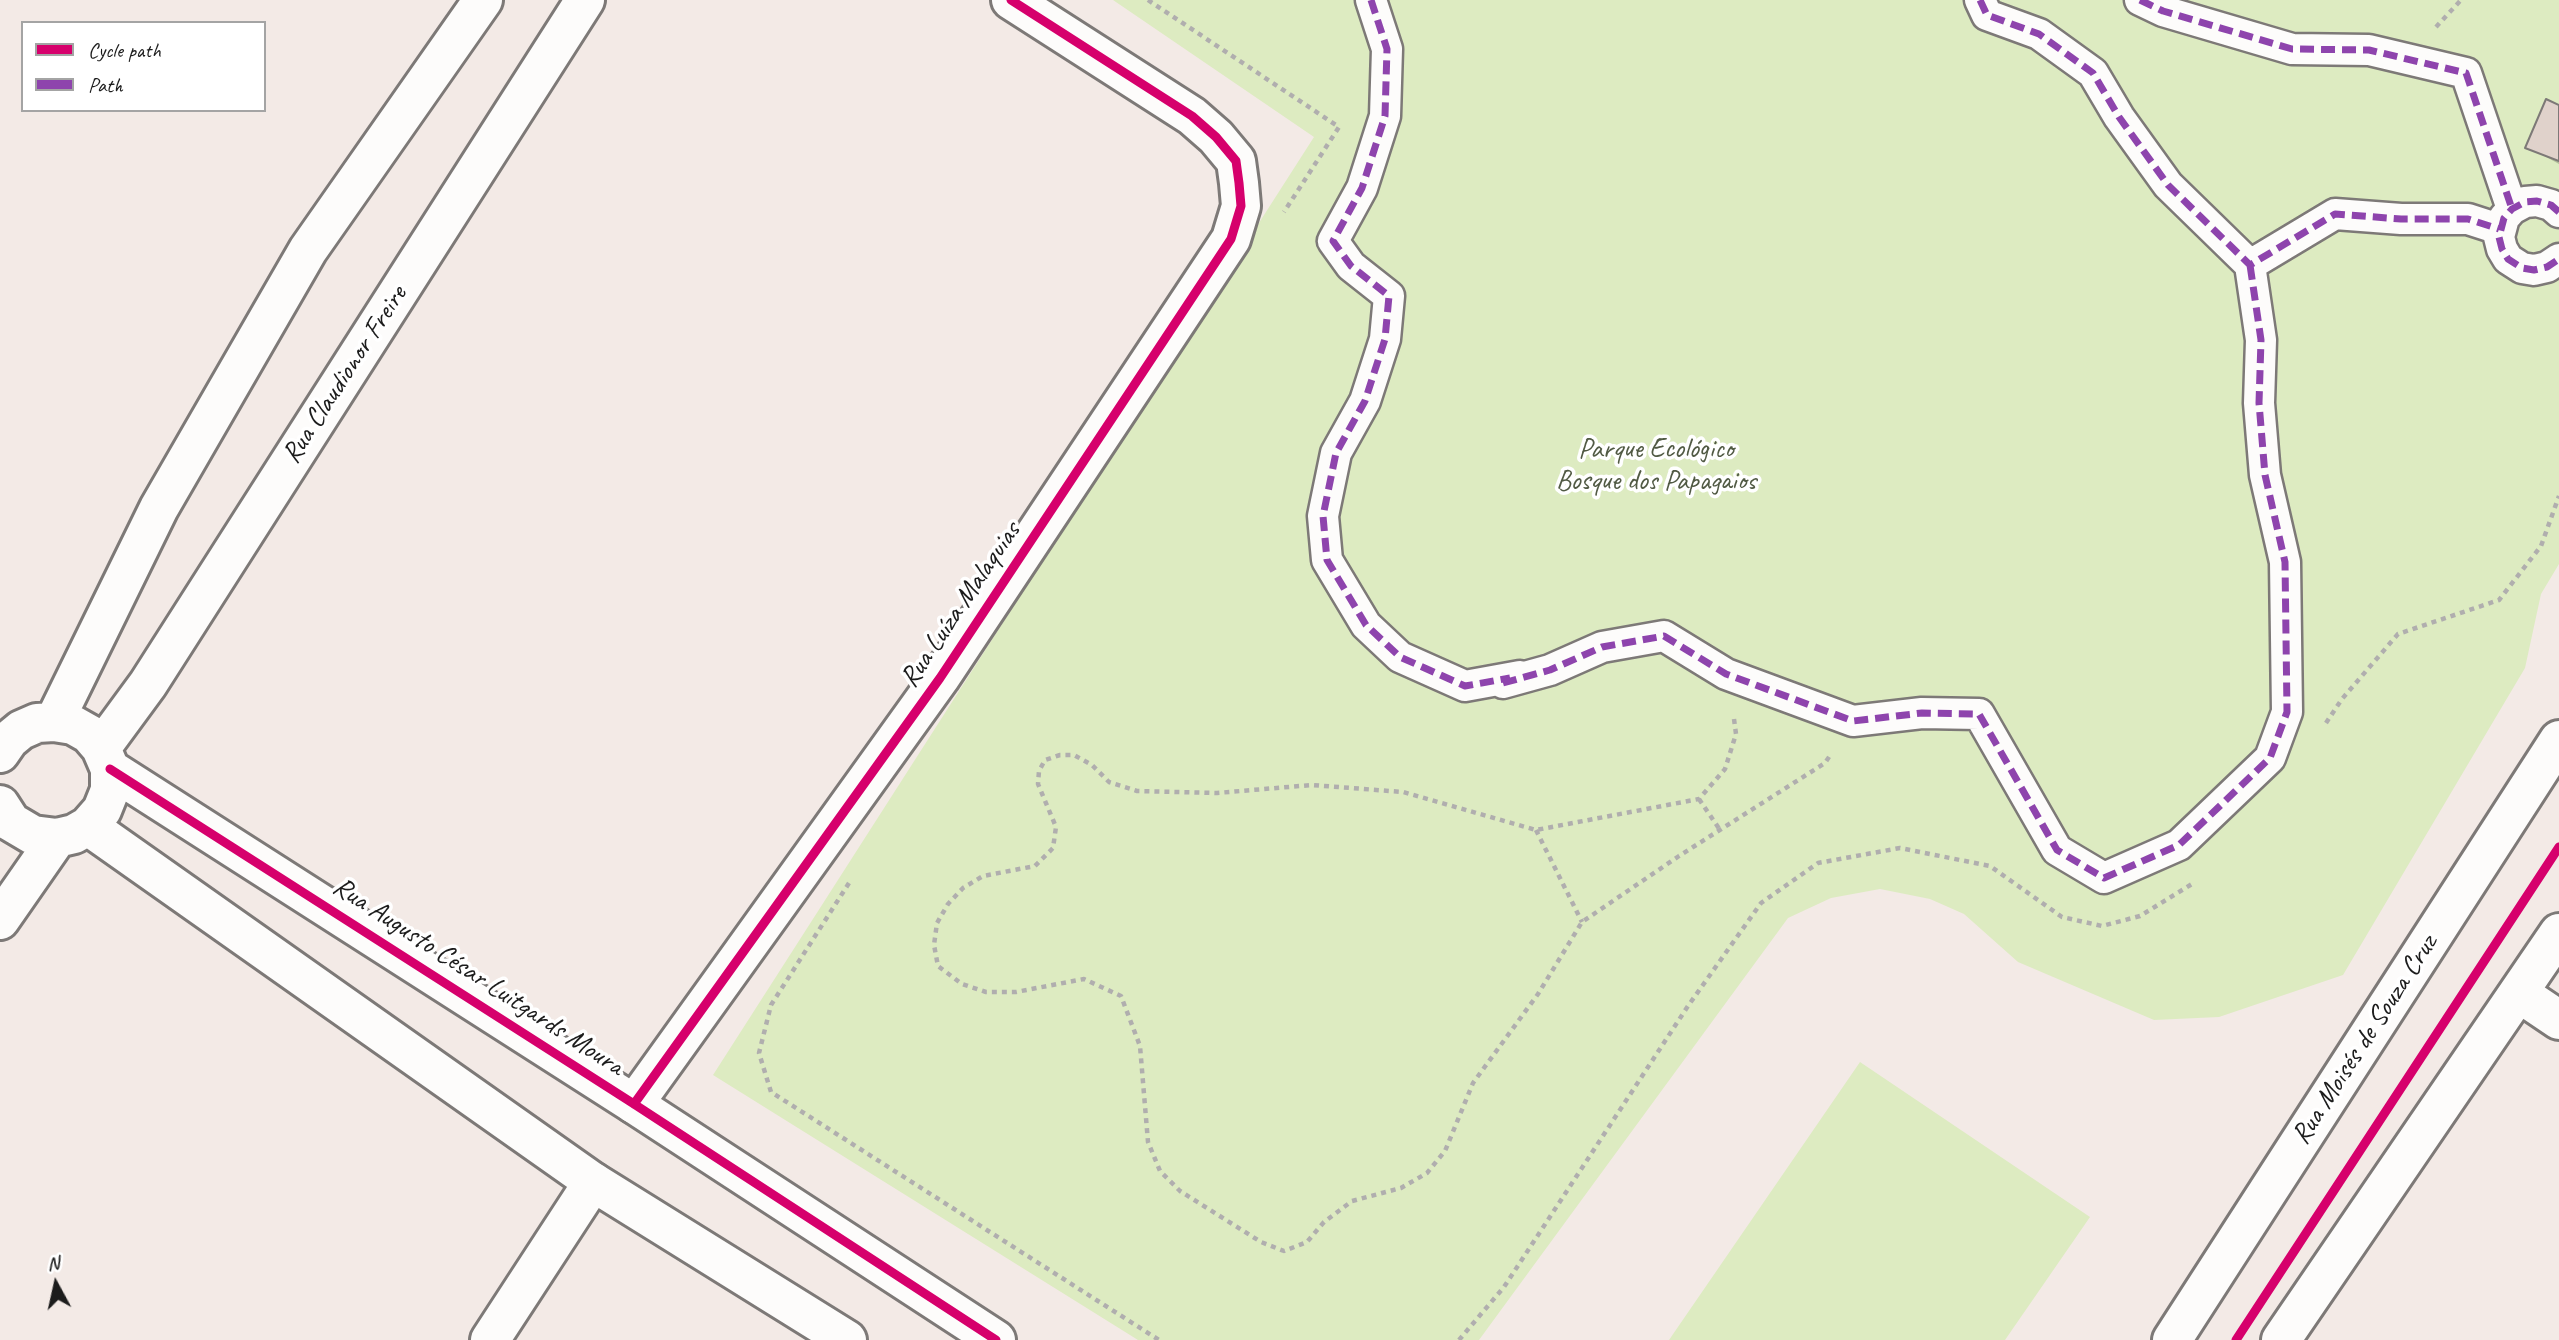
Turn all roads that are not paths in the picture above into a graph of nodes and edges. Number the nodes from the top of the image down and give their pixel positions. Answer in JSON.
{"nodes":[{"id":1,"x":483,"y":0,"type":"edge"},
{"id":2,"x":585,"y":0,"type":"edge"},
{"id":3,"x":1011,"y":0,"type":"edge"},
{"id":4,"x":1371,"y":0,"type":"edge"},
{"id":5,"x":1980,"y":0,"type":"edge"},
{"id":6,"x":2140,"y":0,"type":"edge"},
{"id":7,"x":2559,"y":212,"type":"edge"},
{"id":8,"x":2506,"y":219,"type":"junction"},
{"id":9,"x":2558,"y":261,"type":"edge"},
{"id":10,"x":2250,"y":265,"type":"junction"},
{"id":11,"x":1550,"y":670,"type":"junction"},
{"id":12,"x":1503,"y":683,"type":"dead end"},
{"id":13,"x":19,"y":730,"type":"edge"},
{"id":14,"x":2559,"y":740,"type":"edge"},
{"id":15,"x":105,"y":759,"type":"junction"},
{"id":16,"x":0,"y":805,"type":"edge"},
{"id":17,"x":72,"y":832,"type":"junction"},
{"id":18,"x":0,"y":920,"type":"edge"},
{"id":19,"x":2559,"y":933,"type":"edge"},
{"id":20,"x":2519,"y":993,"type":"junction"},
{"id":21,"x":2559,"y":1020,"type":"edge"},
{"id":22,"x":634,"y":1104,"type":"junction"},
{"id":23,"x":593,"y":1182,"type":"junction"},
{"id":24,"x":490,"y":1340,"type":"edge"},
{"id":25,"x":847,"y":1340,"type":"edge"},
{"id":26,"x":996,"y":1340,"type":"edge"},
{"id":27,"x":2172,"y":1340,"type":"edge"},
{"id":28,"x":2281,"y":1340,"type":"edge"}],
"edges":[{"from":1,"to":13,"type":"street"},
{"from":2,"to":15,"type":"street","name":"Rua Claudionor Freire"},
{"from":3,"to":22,"type":"street","name":"Rua Luíza Malaquias"},
{"from":4,"to":11,"type":"street"},
{"from":5,"to":10,"type":"street"},
{"from":6,"to":8,"type":"street"},
{"from":7,"to":8,"type":"street"},
{"from":8,"to":9,"type":"street"},
{"from":8,"to":10,"type":"street"},
{"from":10,"to":11,"type":"street"},
{"from":11,"to":12,"type":"street"},
{"from":13,"to":15,"type":"street","name":"Rua Augusto César Luitgards Moura"},
{"from":14,"to":27,"type":"street","name":"Rua Moisés de Souza Cruz"},
{"from":15,"to":17,"type":"street"},
{"from":15,"to":22,"type":"street","name":"Rua Augusto César Luitgards Moura"},
{"from":16,"to":17,"type":"street"},
{"from":17,"to":18,"type":"street"},
{"from":17,"to":23,"type":"street"},
{"from":19,"to":20,"type":"street"},
{"from":20,"to":21,"type":"street"},
{"from":20,"to":28,"type":"street"},
{"from":22,"to":26,"type":"street","name":"Rua Augusto César Luitgards Moura"},
{"from":23,"to":24,"type":"street"},
{"from":23,"to":25,"type":"street"}]}
